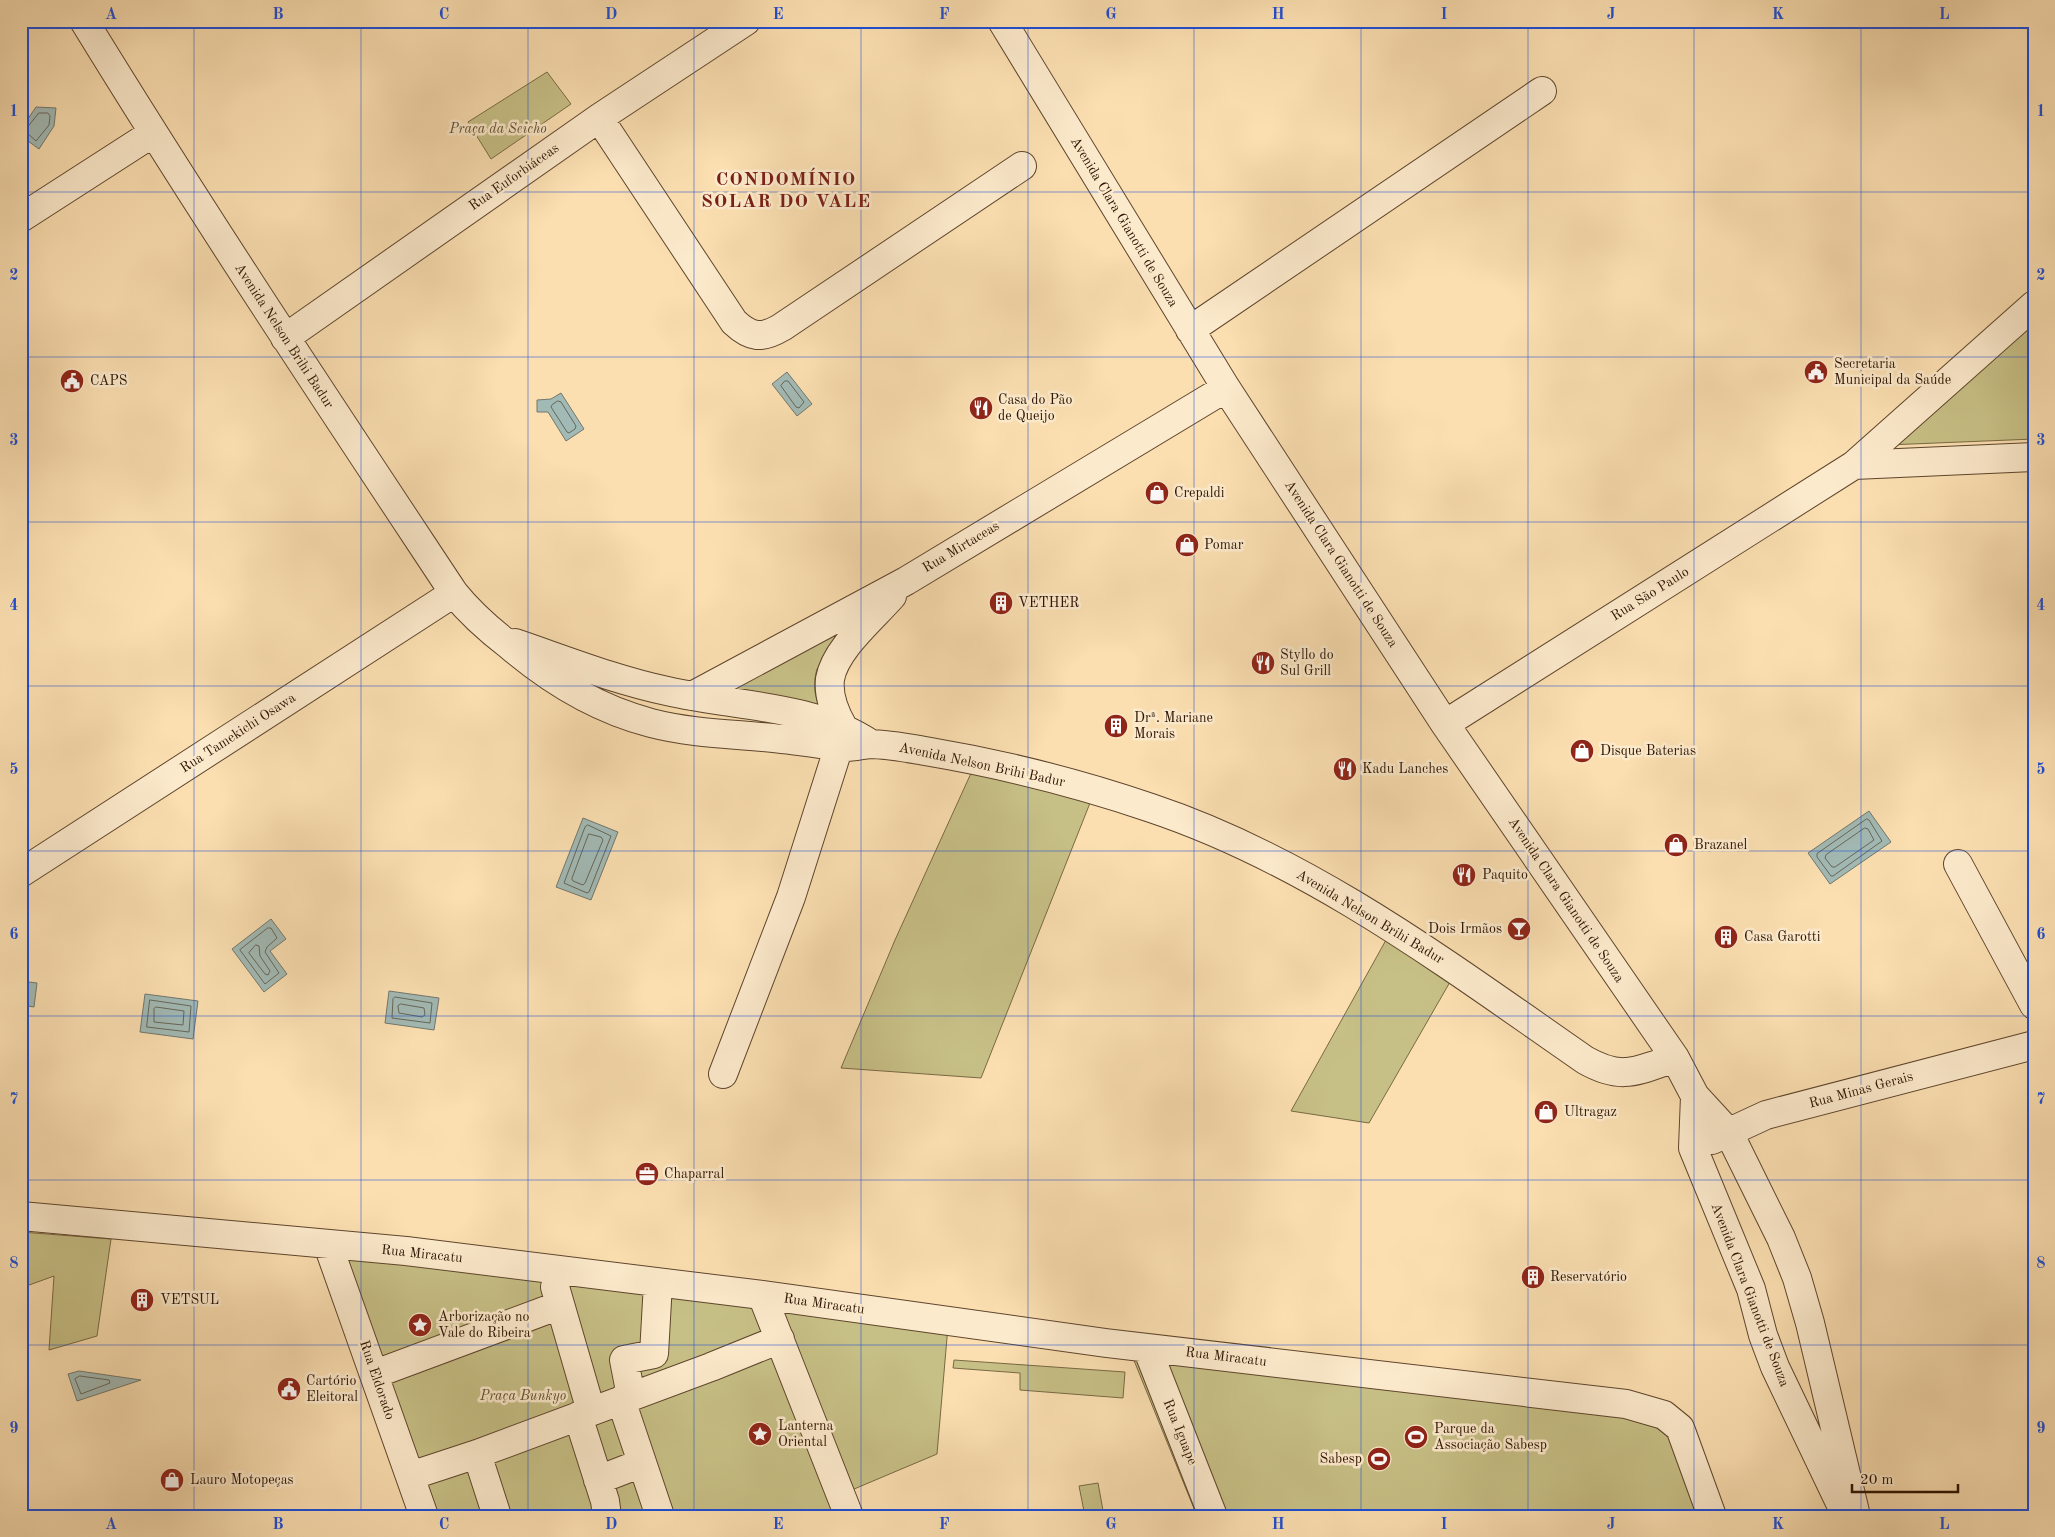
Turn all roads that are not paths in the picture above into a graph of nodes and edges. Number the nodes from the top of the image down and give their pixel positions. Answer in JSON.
{"nodes":[{"id":1,"x":84,"y":21,"type":"edge"},
{"id":2,"x":746,"y":21,"type":"edge"},
{"id":3,"x":1002,"y":21,"type":"edge"},
{"id":4,"x":1542,"y":91,"type":"dead end"},
{"id":5,"x":599,"y":118,"type":"junction"},
{"id":6,"x":153,"y":133,"type":"junction"},
{"id":7,"x":1022,"y":166,"type":"dead end"},
{"id":8,"x":21,"y":218,"type":"edge"},
{"id":9,"x":2034,"y":305,"type":"edge"},
{"id":10,"x":1190,"y":330,"type":"junction"},
{"id":11,"x":285,"y":338,"type":"junction"},
{"id":12,"x":1226,"y":388,"type":"junction"},
{"id":13,"x":2034,"y":457,"type":"edge"},
{"id":14,"x":1854,"y":465,"type":"junction"},
{"id":15,"x":906,"y":581,"type":"junction"},
{"id":16,"x":454,"y":593,"type":"junction"},
{"id":17,"x":500,"y":638,"type":"junction"},
{"id":18,"x":692,"y":696,"type":"junction"},
{"id":19,"x":1445,"y":724,"type":"junction"},
{"id":20,"x":686,"y":729,"type":"junction"},
{"id":21,"x":841,"y":737,"type":"junction"},
{"id":22,"x":1958,"y":864,"type":"dead end"},
{"id":23,"x":21,"y":874,"type":"edge"},
{"id":24,"x":2034,"y":1005,"type":"edge"},
{"id":25,"x":2034,"y":1045,"type":"edge"},
{"id":26,"x":1675,"y":1058,"type":"junction"},
{"id":27,"x":723,"y":1074,"type":"dead end"},
{"id":28,"x":1695,"y":1096,"type":"junction"},
{"id":29,"x":1729,"y":1133,"type":"junction"},
{"id":30,"x":1693,"y":1148,"type":"junction"},
{"id":31,"x":21,"y":1216,"type":"edge"},
{"id":32,"x":328,"y":1245,"type":"junction"},
{"id":33,"x":549,"y":1269,"type":"junction"},
{"id":34,"x":658,"y":1283,"type":"junction"},
{"id":35,"x":762,"y":1295,"type":"junction"},
{"id":36,"x":560,"y":1305,"type":"junction"},
{"id":37,"x":780,"y":1339,"type":"junction"},
{"id":38,"x":1147,"y":1348,"type":"junction"},
{"id":39,"x":376,"y":1374,"type":"junction"},
{"id":40,"x":626,"y":1398,"type":"junction"},
{"id":41,"x":585,"y":1414,"type":"junction"},
{"id":42,"x":477,"y":1454,"type":"junction"},
{"id":43,"x":642,"y":1463,"type":"junction"},
{"id":44,"x":410,"y":1476,"type":"junction"},
{"id":45,"x":598,"y":1480,"type":"junction"},
{"id":46,"x":424,"y":1516,"type":"edge"},
{"id":47,"x":498,"y":1516,"type":"edge"},
{"id":48,"x":607,"y":1516,"type":"edge"},
{"id":49,"x":660,"y":1516,"type":"edge"},
{"id":50,"x":849,"y":1516,"type":"edge"},
{"id":51,"x":1213,"y":1516,"type":"edge"},
{"id":52,"x":1712,"y":1516,"type":"edge"},
{"id":53,"x":1846,"y":1516,"type":"edge"},
{"id":54,"x":1856,"y":1516,"type":"edge"}],
"edges":[{"from":1,"to":6,"type":"street","name":"Avenida Nelson Brihi Badur"},
{"from":2,"to":5,"type":"street","name":"Rua Euforbiáceas"},
{"from":3,"to":10,"type":"street","name":"Avenida Clara Gianotti de Souza"},
{"from":4,"to":10,"type":"street"},
{"from":5,"to":7,"type":"street"},
{"from":5,"to":11,"type":"street","name":"Rua Euforbiáceas"},
{"from":6,"to":8,"type":"street"},
{"from":6,"to":11,"type":"street","name":"Avenida Nelson Brihi Badur"},
{"from":9,"to":14,"type":"street","name":"Rua São Paulo"},
{"from":10,"to":12,"type":"street","name":"Avenida Clara Gianotti de Souza"},
{"from":11,"to":16,"type":"street","name":"Avenida Nelson Brihi Badur"},
{"from":12,"to":15,"type":"street","name":"Rua Mirtaceas"},
{"from":12,"to":19,"type":"street","name":"Avenida Clara Gianotti de Souza"},
{"from":13,"to":14,"type":"street","name":"Rua São Paulo"},
{"from":14,"to":19,"type":"street","name":"Rua São Paulo"},
{"from":15,"to":18,"type":"street","name":"Rua Mirtaceas"},
{"from":15,"to":21,"type":"street"},
{"from":16,"to":17,"type":"street","name":"Avenida Nelson Brihi Badur"},
{"from":16,"to":23,"type":"street","name":"Rua Tamekichi Osawa"},
{"from":17,"to":18,"type":"street","name":"Avenida Nelson Brihi Badur"},
{"from":17,"to":20,"type":"street","name":"Avenida Nelson Brihi Badur"},
{"from":18,"to":20,"type":"street"},
{"from":18,"to":21,"type":"street","name":"Avenida Nelson Brihi Badur"},
{"from":19,"to":26,"type":"street","name":"Avenida Clara Gianotti de Souza"},
{"from":20,"to":21,"type":"street","name":"Avenida Nelson Brihi Badur"},
{"from":21,"to":26,"type":"street","name":"Avenida Nelson Brihi Badur"},
{"from":21,"to":27,"type":"street"},
{"from":22,"to":24,"type":"street"},
{"from":25,"to":29,"type":"street","name":"Rua Minas Gerais"},
{"from":26,"to":28,"type":"street","name":"Avenida Clara Gianotti de Souza"},
{"from":28,"to":29,"type":"street","name":"Avenida Clara Gianotti de Souza"},
{"from":28,"to":30,"type":"street","name":"Avenida Clara Gianotti de Souza"},
{"from":29,"to":30,"type":"street","name":"Rua Minas Gerais"},
{"from":29,"to":54,"type":"street","name":"Avenida Clara Gianotti de Souza"},
{"from":30,"to":53,"type":"street","name":"Avenida Clara Gianotti de Souza"},
{"from":31,"to":32,"type":"street","name":"Rua Miracatu"},
{"from":32,"to":33,"type":"street","name":"Rua Miracatu"},
{"from":32,"to":39,"type":"street","name":"Rua Eldorado"},
{"from":33,"to":34,"type":"street","name":"Rua Miracatu"},
{"from":33,"to":36,"type":"street"},
{"from":34,"to":35,"type":"street","name":"Rua Miracatu"},
{"from":34,"to":40,"type":"street"},
{"from":35,"to":37,"type":"street"},
{"from":35,"to":38,"type":"street","name":"Rua Miracatu"},
{"from":36,"to":39,"type":"street"},
{"from":36,"to":41,"type":"street"},
{"from":37,"to":40,"type":"street"},
{"from":37,"to":50,"type":"street"},
{"from":38,"to":51,"type":"street","name":"Rua Iguape"},
{"from":38,"to":52,"type":"street","name":"Rua Miracatu"},
{"from":39,"to":44,"type":"street","name":"Rua Eldorado"},
{"from":40,"to":41,"type":"street"},
{"from":40,"to":43,"type":"street"},
{"from":41,"to":42,"type":"street"},
{"from":41,"to":45,"type":"street"},
{"from":42,"to":44,"type":"street"},
{"from":42,"to":47,"type":"street"},
{"from":43,"to":45,"type":"street"},
{"from":43,"to":49,"type":"street"},
{"from":44,"to":46,"type":"street","name":"Rua Eldorado"},
{"from":45,"to":48,"type":"street"}]}
